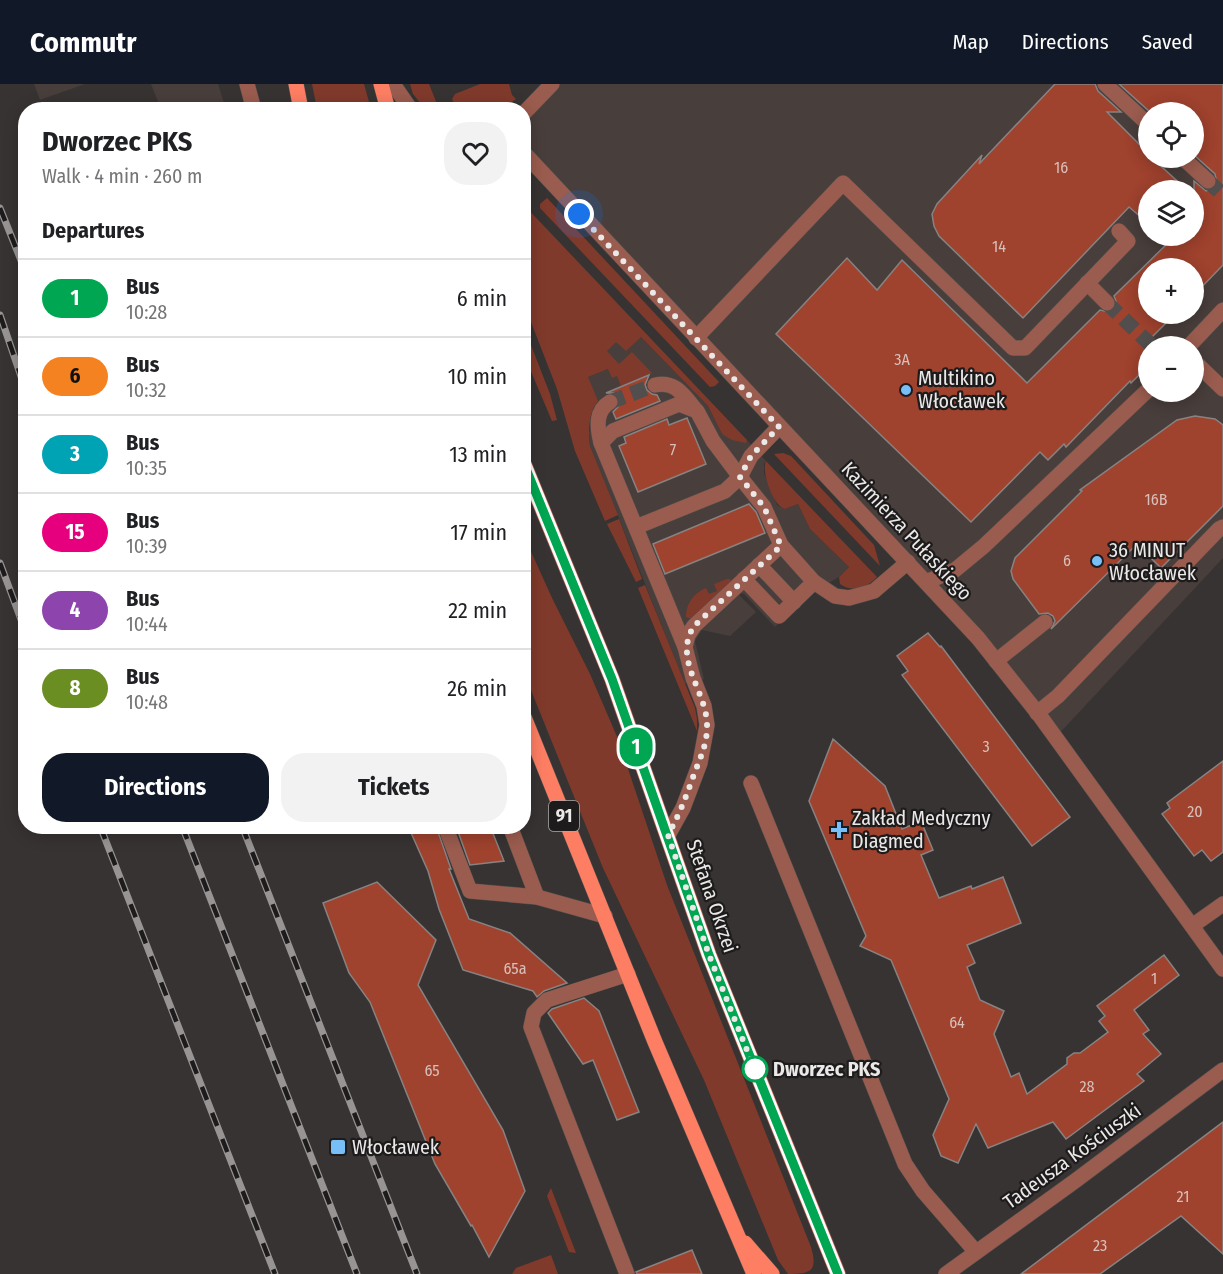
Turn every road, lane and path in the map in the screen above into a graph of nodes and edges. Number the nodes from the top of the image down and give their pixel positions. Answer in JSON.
{"nodes":[{"id":1,"x":247,"y":84,"type":"edge"},
{"id":2,"x":296,"y":84,"type":"edge"},
{"id":3,"x":381,"y":84,"type":"edge"},
{"id":4,"x":393,"y":84,"type":"edge"},
{"id":5,"x":552,"y":84,"type":"edge"},
{"id":6,"x":1105,"y":84,"type":"edge"},
{"id":7,"x":252,"y":102,"type":"edge"},
{"id":8,"x":299,"y":102,"type":"edge"},
{"id":9,"x":386,"y":102,"type":"edge"},
{"id":10,"x":405,"y":102,"type":"edge"},
{"id":11,"x":531,"y":105,"type":"edge"},
{"id":12,"x":1138,"y":115,"type":"edge"},
{"id":13,"x":531,"y":161,"type":"edge"},
{"id":14,"x":1194,"y":168,"type":"edge"},
{"id":15,"x":1208,"y":181,"type":"tunnel mouth"},
{"id":16,"x":1119,"y":231,"type":"dead end"},
{"id":17,"x":1087,"y":283,"type":"junction"},
{"id":18,"x":1107,"y":303,"type":"tunnel mouth"},
{"id":19,"x":1223,"y":310,"type":"edge"},
{"id":20,"x":1198,"y":336,"type":"edge"},
{"id":21,"x":696,"y":338,"type":"junction"},
{"id":22,"x":1204,"y":371,"type":"edge"},
{"id":23,"x":655,"y":385,"type":"tunnel mouth"},
{"id":24,"x":1223,"y":389,"type":"edge"},
{"id":25,"x":1138,"y":399,"type":"edge"},
{"id":26,"x":610,"y":402,"type":"tunnel mouth"},
{"id":27,"x":697,"y":411,"type":"junction"},
{"id":28,"x":779,"y":427,"type":"junction"},
{"id":29,"x":601,"y":443,"type":"junction"},
{"id":30,"x":740,"y":477,"type":"junction"},
{"id":31,"x":531,"y":481,"type":"edge"},
{"id":32,"x":636,"y":527,"type":"junction"},
{"id":33,"x":1223,"y":527,"type":"edge"},
{"id":34,"x":781,"y":546,"type":"junction"},
{"id":35,"x":908,"y":562,"type":"junction"},
{"id":36,"x":759,"y":565,"type":"junction"},
{"id":37,"x":744,"y":579,"type":"junction"},
{"id":38,"x":814,"y":582,"type":"junction"},
{"id":39,"x":927,"y":582,"type":"junction"},
{"id":40,"x":794,"y":602,"type":"junction"},
{"id":41,"x":1045,"y":622,"type":"dead end"},
{"id":42,"x":686,"y":647,"type":"junction"},
{"id":43,"x":996,"y":661,"type":"junction"},
{"id":44,"x":1037,"y":713,"type":"junction"},
{"id":45,"x":531,"y":734,"type":"edge"},
{"id":46,"x":751,"y":783,"type":"dead end"},
{"id":47,"x":448,"y":834,"type":"edge"},
{"id":48,"x":513,"y":834,"type":"edge"},
{"id":49,"x":668,"y":835,"type":"junction"},
{"id":50,"x":537,"y":897,"type":"junction"},
{"id":51,"x":1223,"y":904,"type":"edge"},
{"id":52,"x":605,"y":916,"type":"junction"},
{"id":53,"x":1192,"y":926,"type":"junction"},
{"id":54,"x":1223,"y":969,"type":"edge"},
{"id":55,"x":628,"y":974,"type":"junction"},
{"id":56,"x":1223,"y":1070,"type":"edge"},
{"id":57,"x":736,"y":1231,"type":"junction"},
{"id":58,"x":826,"y":1244,"type":"junction"},
{"id":59,"x":976,"y":1252,"type":"junction"},
{"id":60,"x":627,"y":1274,"type":"edge"},
{"id":61,"x":754,"y":1274,"type":"edge"},
{"id":62,"x":772,"y":1274,"type":"edge"},
{"id":63,"x":824,"y":1274,"type":"edge"},
{"id":64,"x":838,"y":1274,"type":"edge"},
{"id":65,"x":946,"y":1274,"type":"edge"}],
"edges":[{"from":1,"to":7,"type":"street"},
{"from":2,"to":8,"type":"main road"},
{"from":3,"to":9,"type":"main road"},
{"from":4,"to":10,"type":"street"},
{"from":5,"to":11,"type":"street"},
{"from":6,"to":12,"type":"street"},
{"from":13,"to":21,"type":"street","name":"Kazimierza Pułaskiego"},
{"from":14,"to":15,"type":"street"},
{"from":16,"to":17,"type":"street"},
{"from":17,"to":18,"type":"street"},
{"from":17,"to":21,"type":"street"},
{"from":19,"to":20,"type":"street"},
{"from":21,"to":28,"type":"street","name":"Kazimierza Pułaskiego"},
{"from":22,"to":24,"type":"street"},
{"from":23,"to":27,"type":"street"},
{"from":25,"to":39,"type":"street"},
{"from":26,"to":29,"type":"street"},
{"from":27,"to":29,"type":"street"},
{"from":27,"to":30,"type":"street"},
{"from":28,"to":30,"type":"street"},
{"from":28,"to":35,"type":"street","name":"Kazimierza Pułaskiego"},
{"from":29,"to":32,"type":"street"},
{"from":30,"to":32,"type":"street"},
{"from":30,"to":34,"type":"street"},
{"from":31,"to":49,"type":"main road","name":"Stefana Okrzei"},
{"from":32,"to":42,"type":"street"},
{"from":33,"to":44,"type":"street"},
{"from":34,"to":36,"type":"street"},
{"from":34,"to":38,"type":"street"},
{"from":35,"to":38,"type":"street"},
{"from":35,"to":39,"type":"street","name":"Kazimierza Pułaskiego"},
{"from":36,"to":37,"type":"street"},
{"from":36,"to":40,"type":"street"},
{"from":37,"to":40,"type":"street"},
{"from":37,"to":42,"type":"street"},
{"from":38,"to":40,"type":"street"},
{"from":39,"to":43,"type":"street","name":"Kazimierza Pułaskiego"},
{"from":41,"to":43,"type":"street"},
{"from":42,"to":49,"type":"street"},
{"from":43,"to":44,"type":"street","name":"Kazimierza Pułaskiego"},
{"from":44,"to":53,"type":"street","name":"Kazimierza Pułaskiego"},
{"from":45,"to":52,"type":"main road","number":"91"},
{"from":46,"to":59,"type":"street"},
{"from":47,"to":50,"type":"street"},
{"from":48,"to":50,"type":"street"},
{"from":49,"to":58,"type":"main road","name":"Stefana Okrzei"},
{"from":50,"to":52,"type":"street"},
{"from":51,"to":53,"type":"street"},
{"from":52,"to":55,"type":"main road","number":"91"},
{"from":53,"to":54,"type":"street","name":"Kazimierza Pułaskiego"},
{"from":55,"to":57,"type":"main road","number":"91"},
{"from":55,"to":60,"type":"street"},
{"from":56,"to":59,"type":"street","name":"Tadeusza Kościuszki"},
{"from":57,"to":61,"type":"main road","number":"91"},
{"from":57,"to":62,"type":"main road"},
{"from":58,"to":63,"type":"main road"},
{"from":58,"to":64,"type":"main road","name":"Stefana Okrzei"},
{"from":59,"to":65,"type":"street","name":"Tadeusza Kościuszki"}]}
